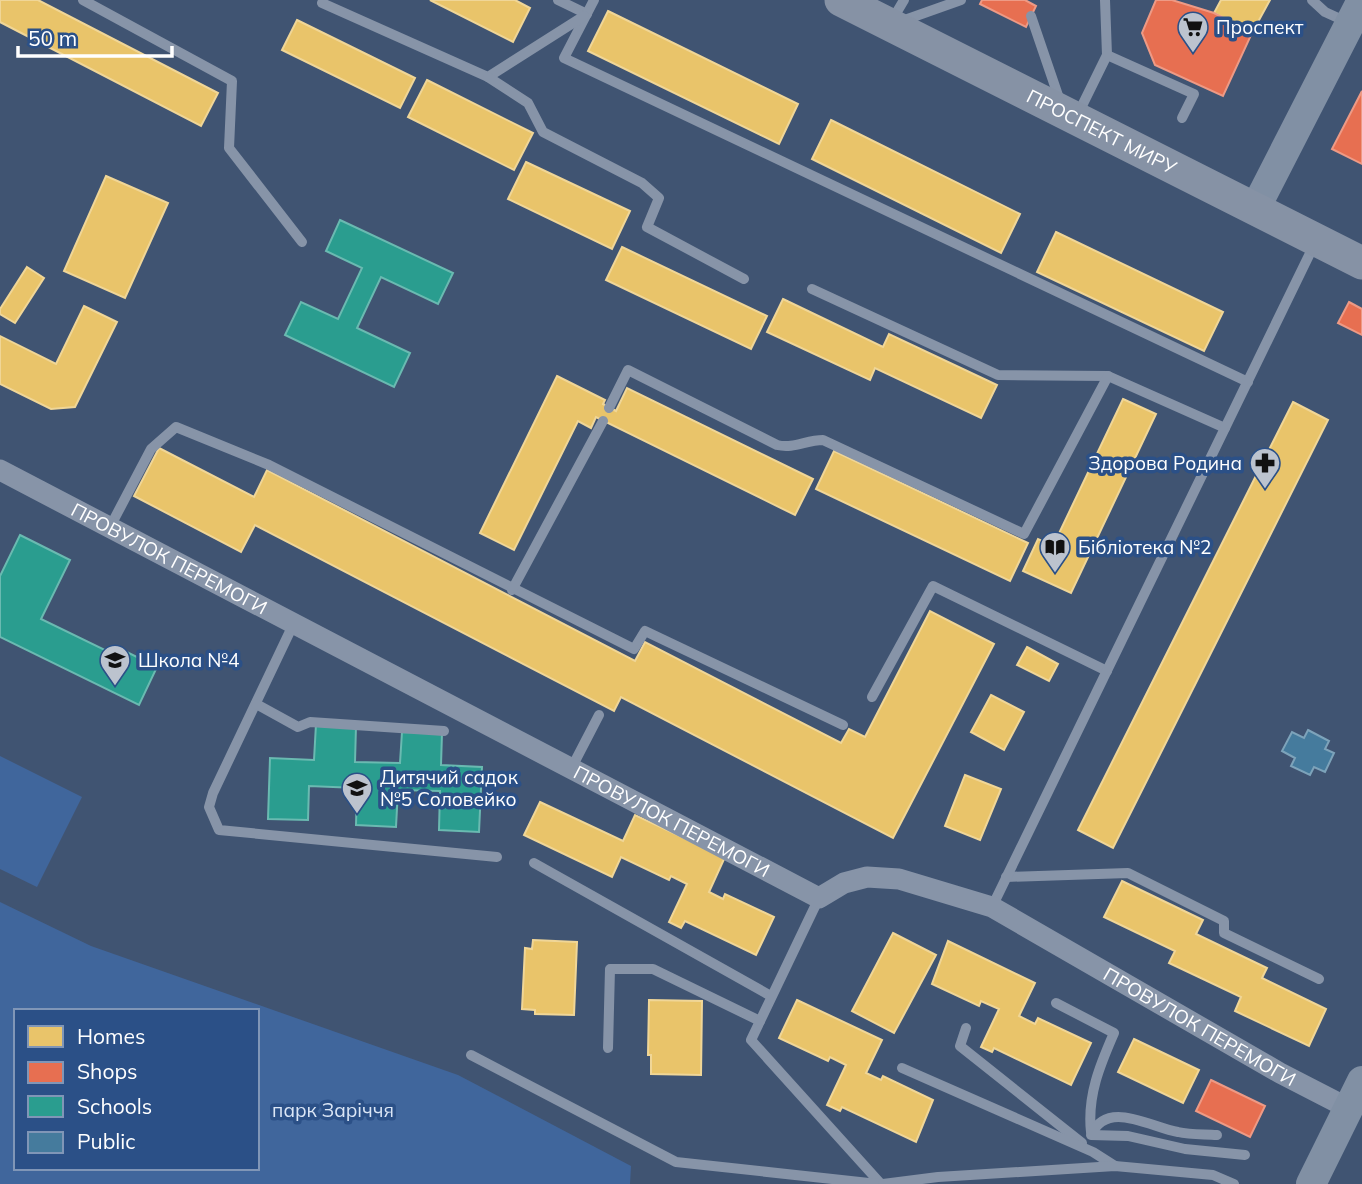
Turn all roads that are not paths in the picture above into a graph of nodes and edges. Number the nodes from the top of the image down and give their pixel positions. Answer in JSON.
{"nodes":[{"id":1,"x":83,"y":0,"type":"edge"},
{"id":2,"x":558,"y":0,"type":"edge"},
{"id":3,"x":594,"y":0,"type":"edge"},
{"id":4,"x":841,"y":0,"type":"edge"},
{"id":5,"x":961,"y":0,"type":"edge"},
{"id":6,"x":1105,"y":0,"type":"edge"},
{"id":7,"x":1312,"y":0,"type":"edge"},
{"id":8,"x":321,"y":3,"type":"dead end"},
{"id":9,"x":897,"y":12,"type":"edge"},
{"id":10,"x":1356,"y":12,"type":"edge"},
{"id":11,"x":587,"y":14,"type":"junction"},
{"id":12,"x":1031,"y":16,"type":"dead end"},
{"id":13,"x":1107,"y":55,"type":"junction"},
{"id":14,"x":488,"y":77,"type":"junction"},
{"id":15,"x":1070,"y":116,"type":"junction"},
{"id":16,"x":1182,"y":118,"type":"dead end"},
{"id":17,"x":1255,"y":209,"type":"junction"},
{"id":18,"x":1316,"y":240,"type":"junction"},
{"id":19,"x":302,"y":242,"type":"dead end"},
{"id":20,"x":1362,"y":263,"type":"edge"},
{"id":21,"x":744,"y":279,"type":"dead end"},
{"id":22,"x":812,"y":289,"type":"dead end"},
{"id":23,"x":1108,"y":376,"type":"junction"},
{"id":24,"x":1248,"y":382,"type":"junction"},
{"id":25,"x":609,"y":408,"type":"dead end"},
{"id":26,"x":603,"y":421,"type":"dead end"},
{"id":27,"x":1225,"y":428,"type":"junction"},
{"id":28,"x":0,"y":470,"type":"edge"},
{"id":29,"x":110,"y":527,"type":"junction"},
{"id":30,"x":512,"y":590,"type":"junction"},
{"id":31,"x":293,"y":625,"type":"junction"},
{"id":32,"x":1107,"y":671,"type":"junction"},
{"id":33,"x":872,"y":697,"type":"dead end"},
{"id":34,"x":256,"y":704,"type":"junction"},
{"id":35,"x":599,"y":715,"type":"dead end"},
{"id":36,"x":843,"y":725,"type":"dead end"},
{"id":37,"x":444,"y":731,"type":"dead end"},
{"id":38,"x":571,"y":769,"type":"junction"},
{"id":39,"x":497,"y":857,"type":"dead end"},
{"id":40,"x":534,"y":863,"type":"dead end"},
{"id":41,"x":1006,"y":877,"type":"junction"},
{"id":42,"x":819,"y":898,"type":"junction"},
{"id":43,"x":992,"y":907,"type":"junction"},
{"id":44,"x":1319,"y":979,"type":"dead end"},
{"id":45,"x":771,"y":996,"type":"junction"},
{"id":46,"x":1056,"y":1003,"type":"dead end"},
{"id":47,"x":760,"y":1021,"type":"junction"},
{"id":48,"x":966,"y":1028,"type":"dead end"},
{"id":49,"x":608,"y":1048,"type":"dead end"},
{"id":50,"x":471,"y":1055,"type":"dead end"},
{"id":51,"x":902,"y":1068,"type":"dead end"},
{"id":52,"x":1362,"y":1081,"type":"edge"},
{"id":53,"x":1355,"y":1111,"type":"edge"},
{"id":54,"x":1091,"y":1135,"type":"junction"},
{"id":55,"x":1217,"y":1135,"type":"dead end"},
{"id":56,"x":1093,"y":1152,"type":"junction"},
{"id":57,"x":1245,"y":1155,"type":"dead end"},
{"id":58,"x":1115,"y":1166,"type":"junction"},
{"id":59,"x":881,"y":1184,"type":"edge"},
{"id":60,"x":1234,"y":1184,"type":"edge"},
{"id":61,"x":1311,"y":1184,"type":"edge"},
{"id":62,"x":1328,"y":1184,"type":"edge"}],
"edges":[{"from":1,"to":19,"type":"lane"},
{"from":2,"to":11,"type":"lane"},
{"from":3,"to":11,"type":"lane"},
{"from":4,"to":9,"type":"main road","name":"ПРОСПЕКТ МИРУ"},
{"from":5,"to":9,"type":"lane"},
{"from":6,"to":13,"type":"lane"},
{"from":7,"to":10,"type":"lane"},
{"from":8,"to":14,"type":"lane"},
{"from":9,"to":15,"type":"main road","name":"ПРОСПЕКТ МИРУ"},
{"from":10,"to":17,"type":"main road"},
{"from":11,"to":14,"type":"lane"},
{"from":11,"to":24,"type":"lane"},
{"from":12,"to":15,"type":"lane"},
{"from":13,"to":15,"type":"lane"},
{"from":13,"to":16,"type":"lane"},
{"from":14,"to":21,"type":"lane"},
{"from":15,"to":17,"type":"main road","name":"ПРОСПЕКТ МИРУ"},
{"from":17,"to":18,"type":"main road","name":"ПРОСПЕКТ МИРУ"},
{"from":18,"to":20,"type":"main road","name":"ПРОСПЕКТ МИРУ"},
{"from":18,"to":24,"type":"lane"},
{"from":22,"to":23,"type":"lane"},
{"from":23,"to":25,"type":"lane"},
{"from":23,"to":27,"type":"lane"},
{"from":24,"to":27,"type":"lane"},
{"from":26,"to":30,"type":"lane"},
{"from":27,"to":32,"type":"lane"},
{"from":28,"to":29,"type":"street","name":"ПРОВУЛОК ПЕРЕМОГИ"},
{"from":29,"to":30,"type":"lane"},
{"from":29,"to":31,"type":"street","name":"ПРОВУЛОК ПЕРЕМОГИ"},
{"from":30,"to":36,"type":"lane"},
{"from":31,"to":34,"type":"lane"},
{"from":31,"to":38,"type":"street","name":"ПРОВУЛОК ПЕРЕМОГИ"},
{"from":32,"to":33,"type":"lane"},
{"from":32,"to":41,"type":"lane"},
{"from":34,"to":37,"type":"lane"},
{"from":34,"to":39,"type":"lane"},
{"from":35,"to":38,"type":"lane"},
{"from":38,"to":42,"type":"street","name":"ПРОВУЛОК ПЕРЕМОГИ"},
{"from":40,"to":45,"type":"lane"},
{"from":41,"to":43,"type":"lane"},
{"from":41,"to":44,"type":"lane"},
{"from":42,"to":43,"type":"street","name":"ПРОВУЛОК ПЕРЕМОГИ"},
{"from":42,"to":45,"type":"lane"},
{"from":43,"to":53,"type":"street","name":"ПРОВУЛОК ПЕРЕМОГИ"},
{"from":45,"to":47,"type":"lane"},
{"from":46,"to":54,"type":"lane"},
{"from":47,"to":49,"type":"lane"},
{"from":47,"to":59,"type":"lane"},
{"from":48,"to":56,"type":"lane"},
{"from":50,"to":59,"type":"lane"},
{"from":51,"to":56,"type":"lane"},
{"from":52,"to":53,"type":"main road"},
{"from":53,"to":61,"type":"main road"},
{"from":53,"to":62,"type":"main road"},
{"from":54,"to":55,"type":"lane"},
{"from":54,"to":56,"type":"lane"},
{"from":54,"to":57,"type":"lane"},
{"from":56,"to":58,"type":"lane"},
{"from":58,"to":59,"type":"lane"},
{"from":58,"to":60,"type":"lane"}]}
